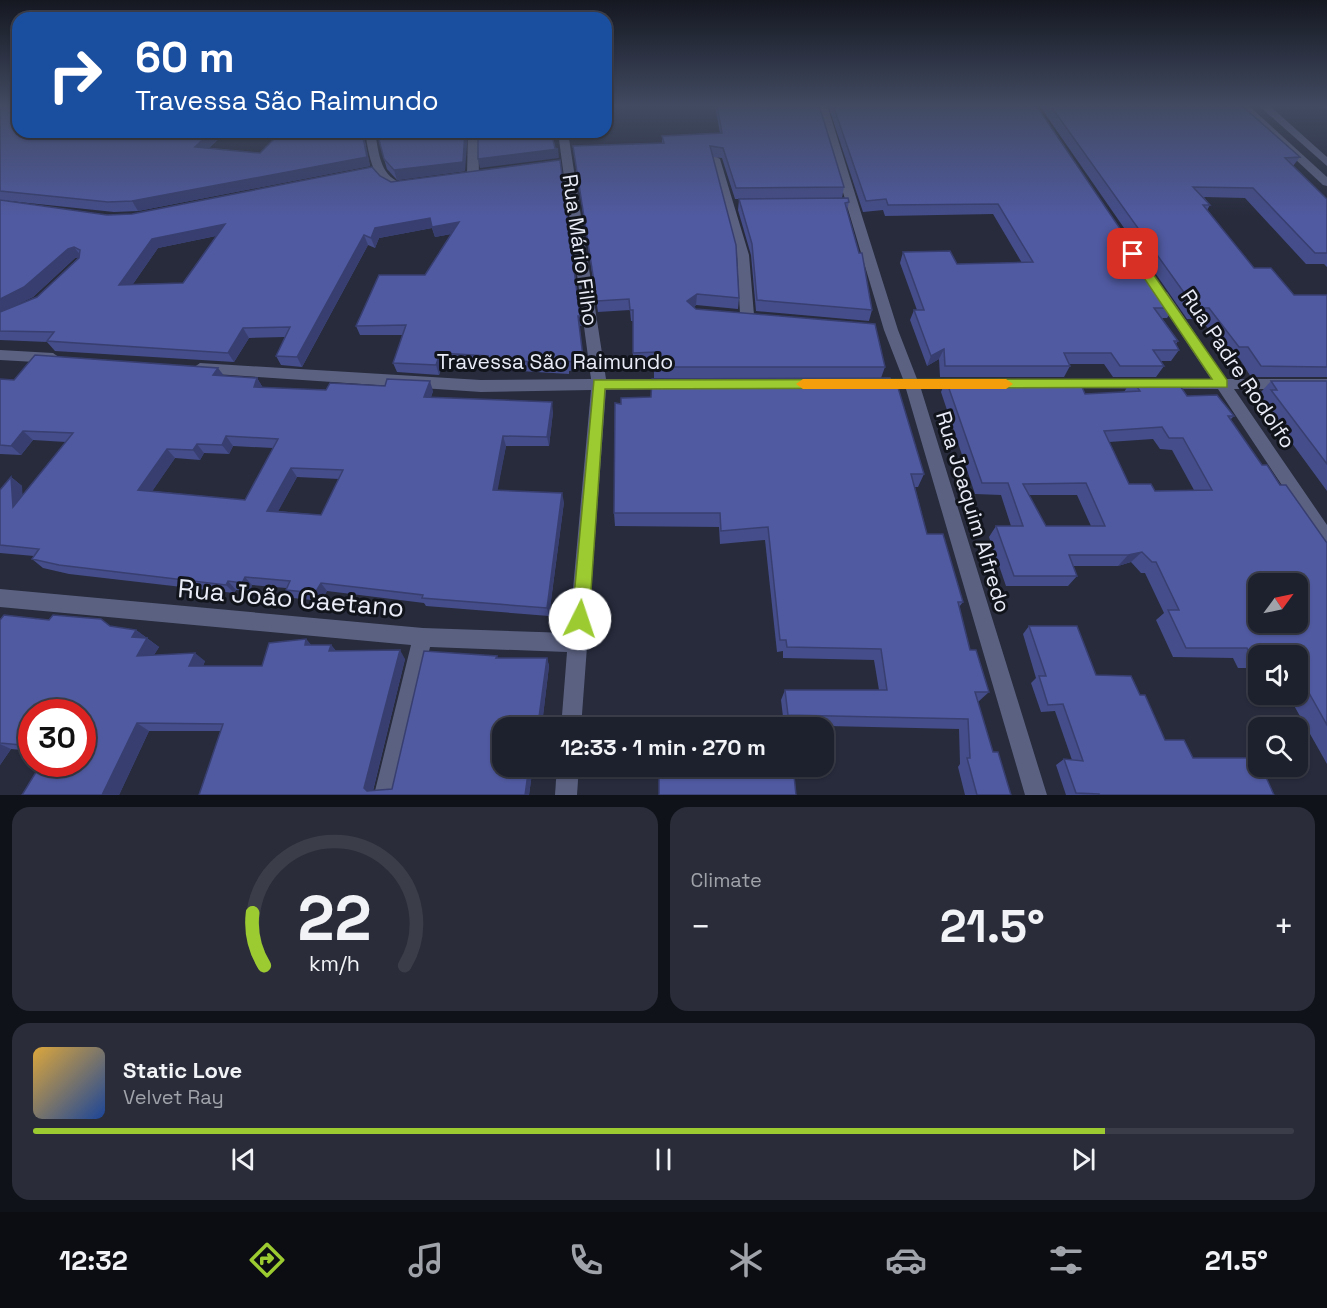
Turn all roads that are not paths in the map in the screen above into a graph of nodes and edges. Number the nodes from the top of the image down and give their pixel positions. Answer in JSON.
{"nodes":[{"id":1,"x":371,"y":142,"type":"edge"},
{"id":2,"x":473,"y":142,"type":"edge"},
{"id":3,"x":562,"y":142,"type":"edge"},
{"id":4,"x":832,"y":142,"type":"edge"},
{"id":5,"x":1282,"y":142,"type":"edge"},
{"id":6,"x":1304,"y":142,"type":"edge"},
{"id":7,"x":715,"y":159,"type":"edge"},
{"id":8,"x":1327,"y":163,"type":"edge"},
{"id":9,"x":473,"y":175,"type":"edge"},
{"id":10,"x":1327,"y":183,"type":"edge"},
{"id":11,"x":414,"y":184,"type":"edge"},
{"id":12,"x":1157,"y":288,"type":"edge"},
{"id":13,"x":747,"y":316,"type":"edge"},
{"id":14,"x":0,"y":355,"type":"edge"},
{"id":15,"x":70,"y":360,"type":"edge"},
{"id":16,"x":188,"y":367,"type":"edge"},
{"id":17,"x":599,"y":384,"type":"junction"},
{"id":18,"x":680,"y":384,"type":"edge"},
{"id":19,"x":866,"y":384,"type":"edge"},
{"id":20,"x":912,"y":384,"type":"junction"},
{"id":21,"x":984,"y":384,"type":"edge"},
{"id":22,"x":1043,"y":384,"type":"edge"},
{"id":23,"x":1222,"y":384,"type":"junction"},
{"id":24,"x":1327,"y":384,"type":"edge"},
{"id":25,"x":1327,"y":539,"type":"edge"},
{"id":26,"x":2,"y":601,"type":"edge"},
{"id":27,"x":423,"y":637,"type":"junction"},
{"id":28,"x":578,"y":643,"type":"junction"},
{"id":29,"x":572,"y":717,"type":"edge"},
{"id":30,"x":567,"y":777,"type":"edge"},
{"id":31,"x":385,"y":795,"type":"edge"},
{"id":32,"x":566,"y":795,"type":"edge"},
{"id":33,"x":1036,"y":795,"type":"edge"}],
"edges":[{"from":1,"to":11,"type":"street"},
{"from":2,"to":9,"type":"street"},
{"from":3,"to":17,"type":"street","name":"Rua Mário Filho"},
{"from":4,"to":20,"type":"street","name":"Rua Joaquim Alfredo"},
{"from":5,"to":10,"type":"street"},
{"from":6,"to":8,"type":"street"},
{"from":7,"to":13,"type":"street"},
{"from":12,"to":23,"type":"street","name":"Rua Padre Rodolfo"},
{"from":14,"to":15,"type":"street"},
{"from":16,"to":17,"type":"street","name":"Travessa São Raimundo"},
{"from":17,"to":18,"type":"street","name":"Travessa São Raimundo"},
{"from":17,"to":28,"type":"street","name":"Rua Mário Filho"},
{"from":19,"to":20,"type":"street"},
{"from":20,"to":21,"type":"street"},
{"from":20,"to":33,"type":"street","name":"Rua Joaquim Alfredo"},
{"from":22,"to":23,"type":"street"},
{"from":23,"to":24,"type":"street"},
{"from":23,"to":25,"type":"street","name":"Rua Padre Rodolfo"},
{"from":26,"to":27,"type":"street","name":"Rua João Caetano"},
{"from":27,"to":28,"type":"street","name":"Rua João Caetano"},
{"from":27,"to":31,"type":"street"},
{"from":28,"to":29,"type":"street","name":"Rua Mário Filho"},
{"from":30,"to":32,"type":"street"}]}
